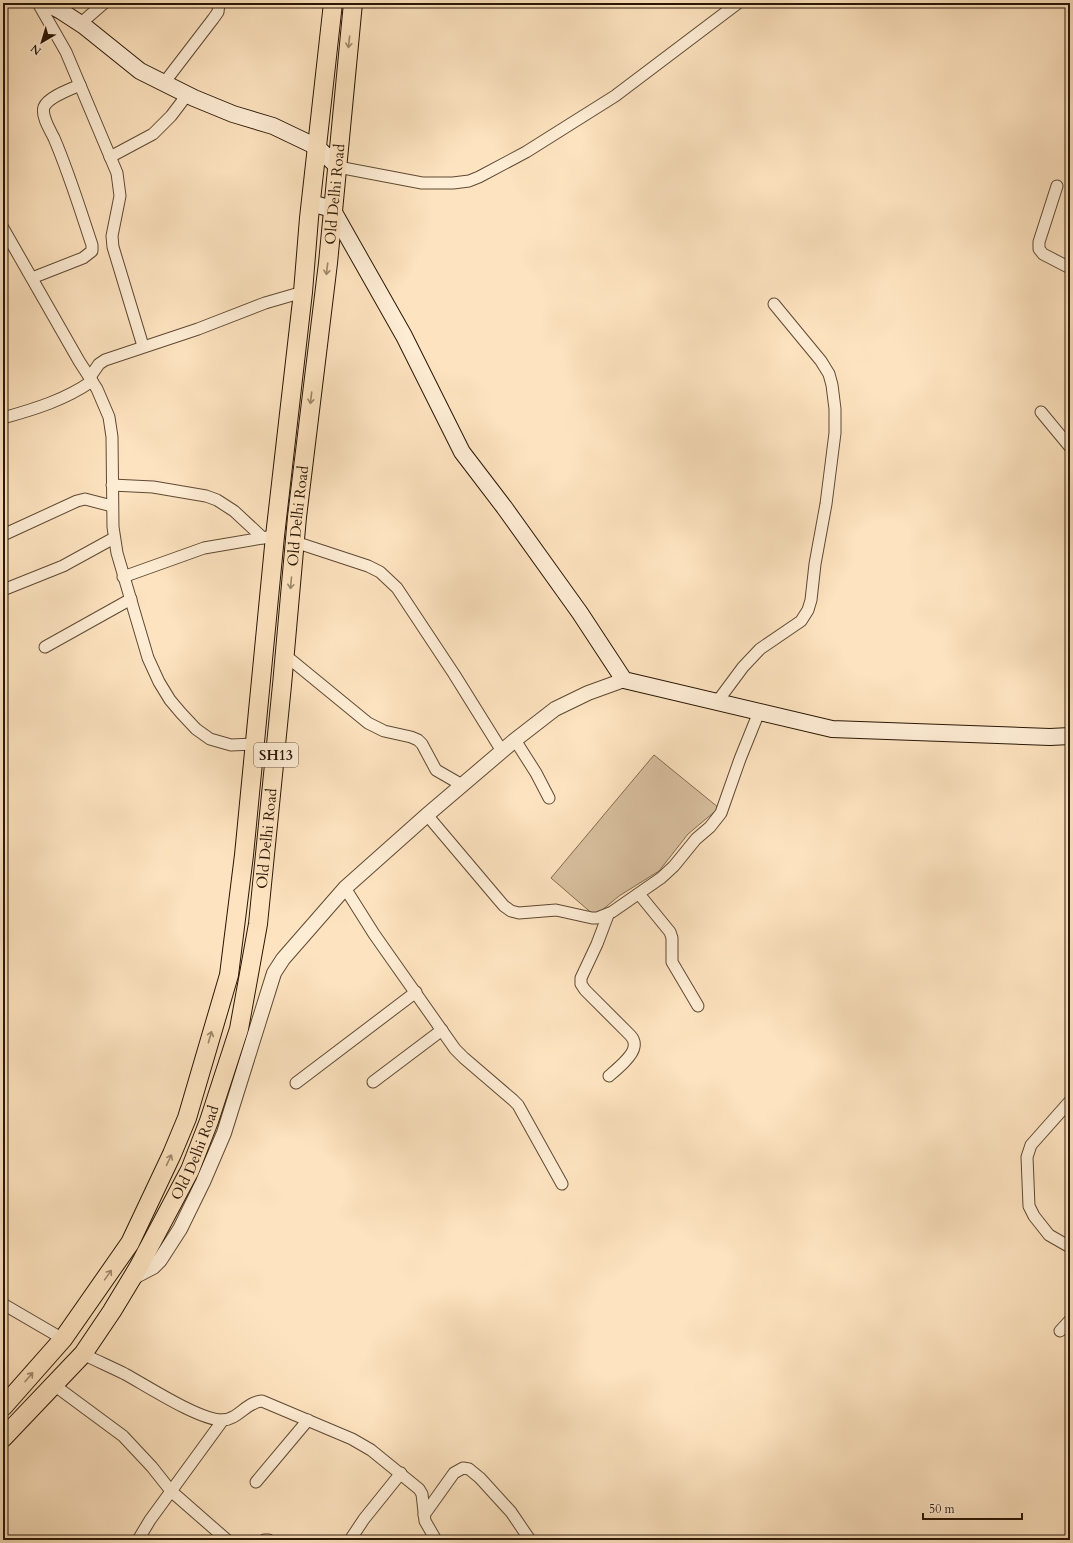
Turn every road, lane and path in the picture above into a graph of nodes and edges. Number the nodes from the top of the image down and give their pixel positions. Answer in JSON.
{"nodes":[{"id":1,"x":38,"y":3,"type":"edge"},
{"id":2,"x":46,"y":3,"type":"edge"},
{"id":3,"x":104,"y":3,"type":"edge"},
{"id":4,"x":219,"y":3,"type":"edge"},
{"id":5,"x":333,"y":3,"type":"edge"},
{"id":6,"x":353,"y":3,"type":"edge"},
{"id":7,"x":738,"y":3,"type":"edge"},
{"id":8,"x":80,"y":24,"type":"junction"},
{"id":9,"x":164,"y":83,"type":"junction"},
{"id":10,"x":80,"y":85,"type":"junction"},
{"id":11,"x":187,"y":95,"type":"junction"},
{"id":12,"x":317,"y":146,"type":"junction"},
{"id":13,"x":110,"y":157,"type":"junction"},
{"id":14,"x":338,"y":167,"type":"junction"},
{"id":15,"x":1057,"y":186,"type":"dead end"},
{"id":16,"x":311,"y":203,"type":"junction"},
{"id":17,"x":332,"y":209,"type":"junction"},
{"id":18,"x":3,"y":228,"type":"edge"},
{"id":19,"x":1070,"y":268,"type":"edge"},
{"id":20,"x":32,"y":278,"type":"junction"},
{"id":21,"x":303,"y":292,"type":"junction"},
{"id":22,"x":774,"y":304,"type":"dead end"},
{"id":23,"x":143,"y":346,"type":"junction"},
{"id":24,"x":91,"y":379,"type":"junction"},
{"id":25,"x":1041,"y":412,"type":"dead end"},
{"id":26,"x":3,"y":418,"type":"edge"},
{"id":27,"x":1070,"y":447,"type":"edge"},
{"id":28,"x":112,"y":485,"type":"junction"},
{"id":29,"x":112,"y":506,"type":"junction"},
{"id":30,"x":3,"y":535,"type":"edge"},
{"id":31,"x":269,"y":537,"type":"junction"},
{"id":32,"x":114,"y":538,"type":"junction"},
{"id":33,"x":295,"y":542,"type":"junction"},
{"id":34,"x":123,"y":578,"type":"junction"},
{"id":35,"x":3,"y":590,"type":"edge"},
{"id":36,"x":131,"y":599,"type":"junction"},
{"id":37,"x":45,"y":647,"type":"dead end"},
{"id":38,"x":285,"y":655,"type":"junction"},
{"id":39,"x":624,"y":680,"type":"junction"},
{"id":40,"x":717,"y":702,"type":"junction"},
{"id":41,"x":759,"y":712,"type":"junction"},
{"id":42,"x":1070,"y":736,"type":"edge"},
{"id":43,"x":515,"y":740,"type":"junction"},
{"id":44,"x":254,"y":744,"type":"junction"},
{"id":45,"x":502,"y":751,"type":"junction"},
{"id":46,"x":462,"y":785,"type":"junction"},
{"id":47,"x":549,"y":798,"type":"dead end"},
{"id":48,"x":427,"y":815,"type":"junction"},
{"id":49,"x":345,"y":888,"type":"junction"},
{"id":50,"x":639,"y":894,"type":"junction"},
{"id":51,"x":608,"y":914,"type":"junction"},
{"id":52,"x":416,"y":992,"type":"junction"},
{"id":53,"x":698,"y":1006,"type":"dead end"},
{"id":54,"x":442,"y":1030,"type":"junction"},
{"id":55,"x":609,"y":1076,"type":"dead end"},
{"id":56,"x":374,"y":1082,"type":"dead end"},
{"id":57,"x":296,"y":1083,"type":"dead end"},
{"id":58,"x":1070,"y":1101,"type":"edge"},
{"id":59,"x":562,"y":1184,"type":"dead end"},
{"id":60,"x":1070,"y":1247,"type":"edge"},
{"id":61,"x":132,"y":1278,"type":"junction"},
{"id":62,"x":3,"y":1304,"type":"edge"},
{"id":63,"x":1070,"y":1320,"type":"edge"},
{"id":64,"x":1060,"y":1331,"type":"dead end"},
{"id":65,"x":63,"y":1339,"type":"junction"},
{"id":66,"x":83,"y":1354,"type":"junction"},
{"id":67,"x":54,"y":1385,"type":"junction"},
{"id":68,"x":3,"y":1407,"type":"edge"},
{"id":69,"x":223,"y":1420,"type":"junction"},
{"id":70,"x":308,"y":1420,"type":"junction"},
{"id":71,"x":3,"y":1438,"type":"edge"},
{"id":72,"x":401,"y":1473,"type":"junction"},
{"id":73,"x":256,"y":1482,"type":"dead end"},
{"id":74,"x":171,"y":1491,"type":"junction"},
{"id":75,"x":424,"y":1515,"type":"junction"},
{"id":76,"x":138,"y":1540,"type":"edge"},
{"id":77,"x":227,"y":1540,"type":"edge"},
{"id":78,"x":264,"y":1540,"type":"edge"},
{"id":79,"x":269,"y":1540,"type":"edge"},
{"id":80,"x":350,"y":1540,"type":"edge"},
{"id":81,"x":436,"y":1540,"type":"edge"},
{"id":82,"x":530,"y":1540,"type":"edge"}],
"edges":[{"from":1,"to":10,"type":"street"},
{"from":2,"to":8,"type":"main road"},
{"from":3,"to":8,"type":"street"},
{"from":4,"to":9,"type":"street"},
{"from":5,"to":12,"type":"main road","name":"Old Delhi Road","number":"SH13"},
{"from":6,"to":14,"type":"main road","name":"Old Delhi Road","number":"SH13","one_way":true},
{"from":7,"to":14,"type":"street"},
{"from":8,"to":9,"type":"main road"},
{"from":9,"to":11,"type":"main road"},
{"from":10,"to":13,"type":"street"},
{"from":10,"to":20,"type":"street"},
{"from":11,"to":12,"type":"main road"},
{"from":11,"to":13,"type":"street"},
{"from":12,"to":14,"type":"main road"},
{"from":12,"to":16,"type":"main road","name":"Old Delhi Road","number":"SH13"},
{"from":13,"to":23,"type":"street"},
{"from":14,"to":17,"type":"main road","name":"Old Delhi Road","number":"SH13"},
{"from":15,"to":19,"type":"street"},
{"from":16,"to":17,"type":"main road"},
{"from":16,"to":21,"type":"main road","name":"Old Delhi Road","number":"SH13"},
{"from":17,"to":33,"type":"main road","name":"Old Delhi Road","number":"SH13","one_way":true},
{"from":17,"to":39,"type":"main road"},
{"from":18,"to":20,"type":"street"},
{"from":20,"to":24,"type":"street"},
{"from":21,"to":23,"type":"street"},
{"from":21,"to":31,"type":"main road","name":"Old Delhi Road","number":"SH13"},
{"from":22,"to":40,"type":"street"},
{"from":23,"to":24,"type":"street"},
{"from":24,"to":26,"type":"street"},
{"from":24,"to":28,"type":"street"},
{"from":25,"to":27,"type":"street"},
{"from":28,"to":29,"type":"street"},
{"from":28,"to":31,"type":"street"},
{"from":29,"to":30,"type":"street"},
{"from":29,"to":32,"type":"street"},
{"from":31,"to":34,"type":"street"},
{"from":31,"to":44,"type":"main road","name":"Old Delhi Road","number":"SH13"},
{"from":32,"to":34,"type":"street"},
{"from":32,"to":35,"type":"street"},
{"from":33,"to":38,"type":"main road","name":"Old Delhi Road","number":"SH13","one_way":true},
{"from":33,"to":45,"type":"street"},
{"from":34,"to":36,"type":"street"},
{"from":36,"to":37,"type":"street"},
{"from":36,"to":44,"type":"street"},
{"from":38,"to":46,"type":"street"},
{"from":38,"to":61,"type":"main road","name":"Old Delhi Road","number":"SH13"},
{"from":39,"to":40,"type":"main road"},
{"from":39,"to":43,"type":"street"},
{"from":40,"to":41,"type":"main road"},
{"from":41,"to":42,"type":"main road"},
{"from":41,"to":50,"type":"street"},
{"from":43,"to":45,"type":"street"},
{"from":43,"to":47,"type":"street"},
{"from":65,"to":44,"type":"main road","name":"Old Delhi Road","number":"SH13","one_way":true},
{"from":45,"to":46,"type":"street"},
{"from":46,"to":48,"type":"street"},
{"from":48,"to":49,"type":"street"},
{"from":48,"to":51,"type":"street"},
{"from":49,"to":52,"type":"street"},
{"from":49,"to":61,"type":"street"},
{"from":50,"to":51,"type":"street"},
{"from":50,"to":53,"type":"street"},
{"from":51,"to":55,"type":"street"},
{"from":52,"to":54,"type":"street"},
{"from":52,"to":57,"type":"street"},
{"from":54,"to":56,"type":"street"},
{"from":54,"to":59,"type":"street"},
{"from":58,"to":60,"type":"street"},
{"from":61,"to":66,"type":"main road","name":"Old Delhi Road","number":"SH13"},
{"from":62,"to":65,"type":"street"},
{"from":63,"to":64,"type":"street"},
{"from":68,"to":65,"type":"main road","name":"Old Delhi Road","number":"SH13","one_way":true},
{"from":66,"to":67,"type":"main road","name":"Old Delhi Road","number":"SH13"},
{"from":66,"to":69,"type":"street"},
{"from":67,"to":71,"type":"main road","name":"Old Delhi Road","number":"SH13"},
{"from":67,"to":74,"type":"street"},
{"from":69,"to":70,"type":"street"},
{"from":69,"to":74,"type":"street"},
{"from":70,"to":72,"type":"street"},
{"from":70,"to":73,"type":"street"},
{"from":72,"to":75,"type":"street"},
{"from":72,"to":80,"type":"street"},
{"from":74,"to":76,"type":"street"},
{"from":74,"to":77,"type":"street"},
{"from":75,"to":81,"type":"street"},
{"from":75,"to":82,"type":"street"},
{"from":78,"to":79,"type":"street"}]}
